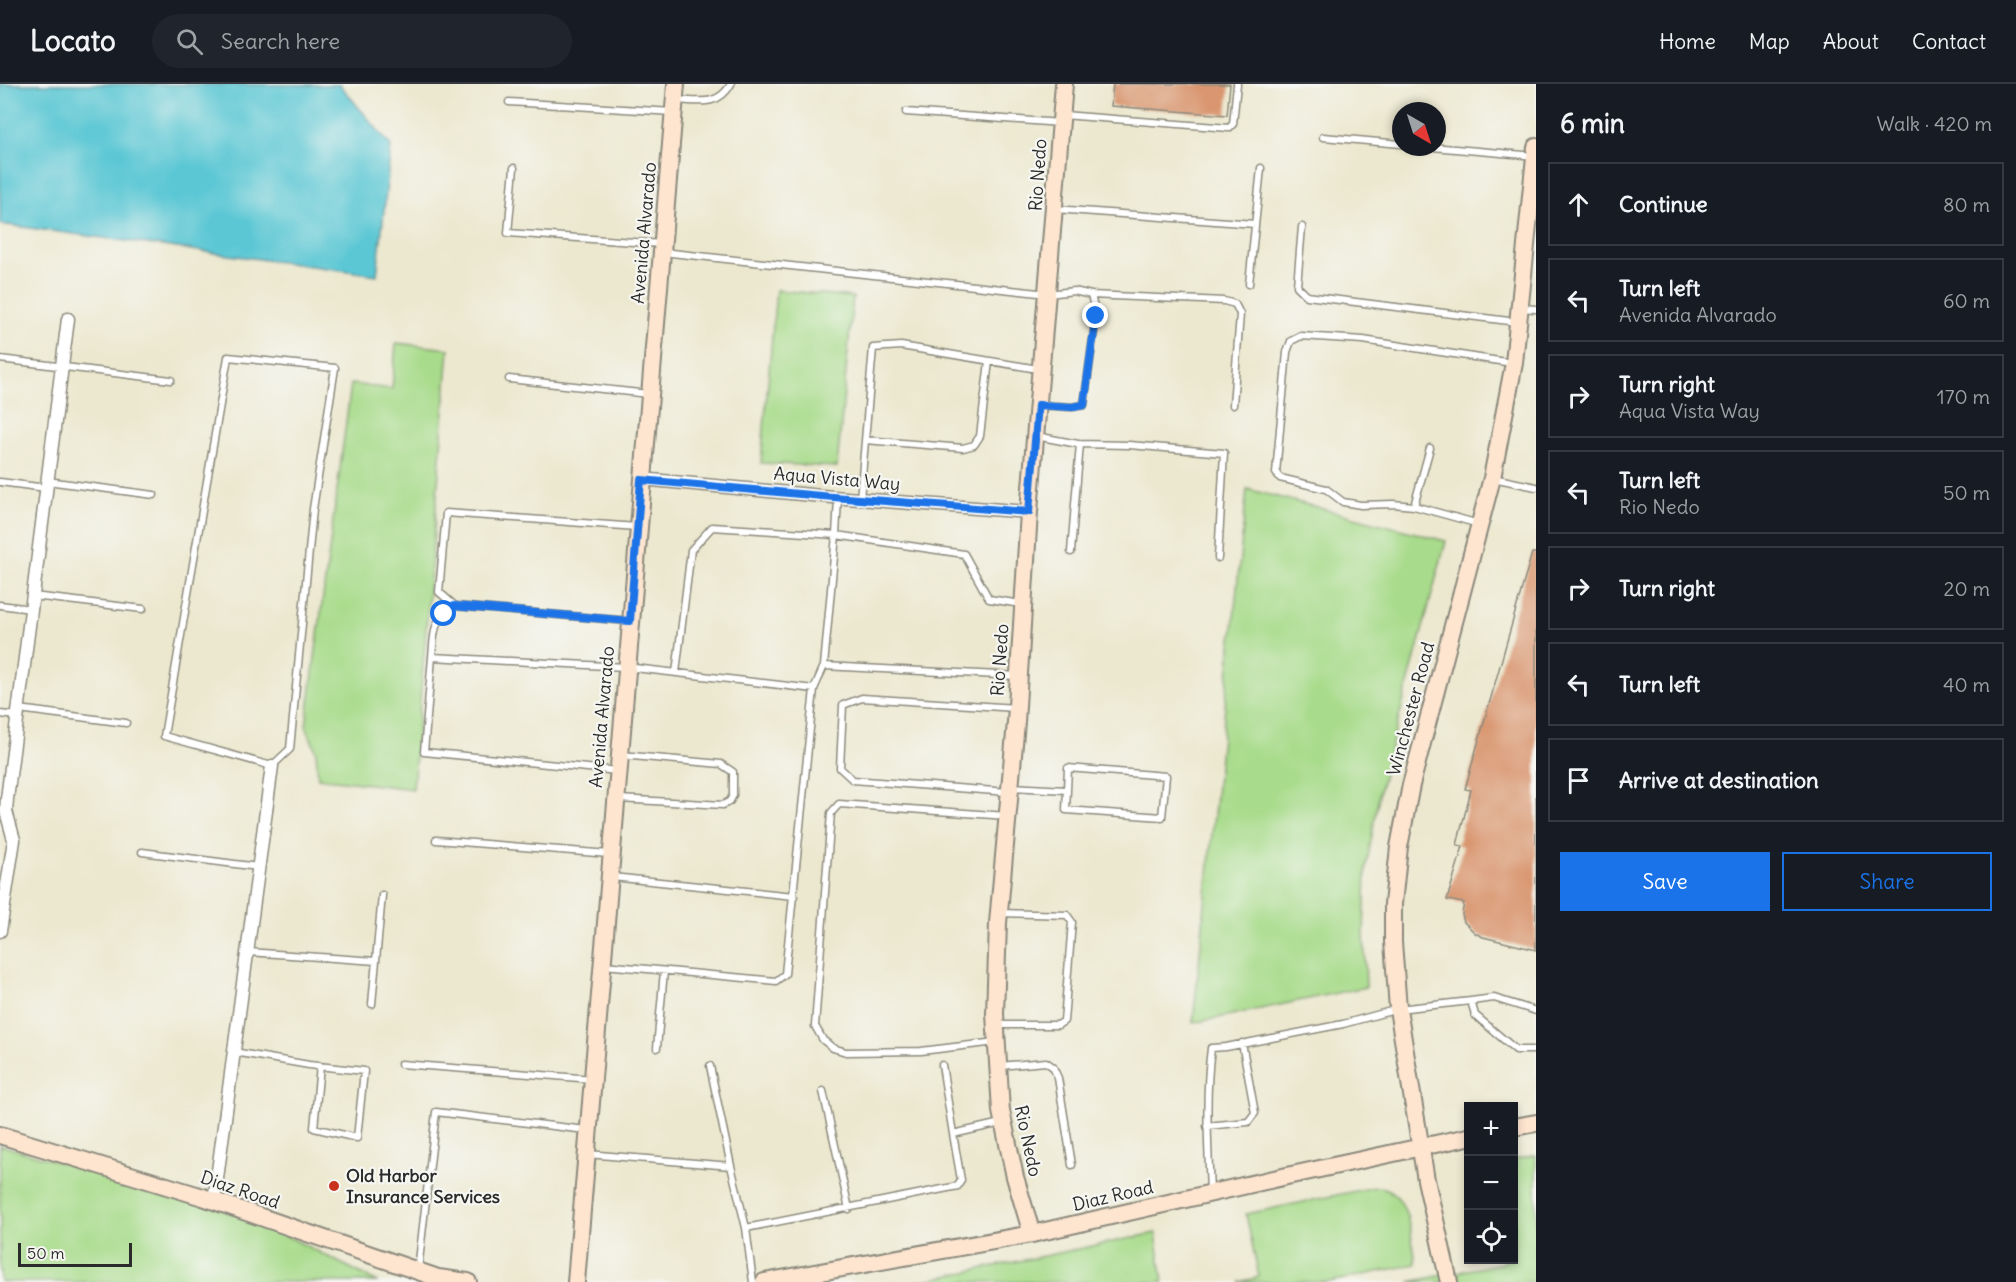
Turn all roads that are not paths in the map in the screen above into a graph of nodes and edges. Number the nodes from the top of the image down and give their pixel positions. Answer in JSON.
{"nodes":[{"id":1,"x":731,"y":84,"type":"edge"},
{"id":2,"x":1064,"y":84,"type":"edge"},
{"id":3,"x":1237,"y":84,"type":"edge"},
{"id":4,"x":674,"y":99,"type":"edge"},
{"id":5,"x":509,"y":102,"type":"dead end"},
{"id":6,"x":906,"y":112,"type":"dead end"},
{"id":7,"x":1062,"y":119,"type":"junction"},
{"id":8,"x":1323,"y":137,"type":"dead end"},
{"id":9,"x":1392,"y":143,"type":"edge"},
{"id":10,"x":1536,"y":147,"type":"edge"},
{"id":11,"x":1446,"y":148,"type":"edge"},
{"id":12,"x":1535,"y":156,"type":"edge"},
{"id":13,"x":514,"y":168,"type":"dead end"},
{"id":14,"x":1261,"y":168,"type":"dead end"},
{"id":15,"x":1055,"y":209,"type":"junction"},
{"id":16,"x":1255,"y":224,"type":"junction"},
{"id":17,"x":1302,"y":227,"type":"dead end"},
{"id":18,"x":662,"y":248,"type":"junction"},
{"id":19,"x":1249,"y":284,"type":"dead end"},
{"id":20,"x":1048,"y":294,"type":"junction"},
{"id":21,"x":1091,"y":295,"type":"junction"},
{"id":22,"x":1524,"y":313,"type":"edge"},
{"id":23,"x":68,"y":319,"type":"dead end"},
{"id":24,"x":0,"y":359,"type":"edge"},
{"id":25,"x":989,"y":361,"type":"junction"},
{"id":26,"x":1514,"y":363,"type":"junction"},
{"id":27,"x":62,"y":367,"type":"junction"},
{"id":28,"x":1041,"y":369,"type":"junction"},
{"id":29,"x":509,"y":379,"type":"dead end"},
{"id":30,"x":171,"y":380,"type":"dead end"},
{"id":31,"x":650,"y":394,"type":"junction"},
{"id":32,"x":1038,"y":405,"type":"junction"},
{"id":33,"x":1233,"y":405,"type":"dead end"},
{"id":34,"x":1036,"y":436,"type":"junction"},
{"id":35,"x":865,"y":440,"type":"junction"},
{"id":36,"x":1080,"y":444,"type":"junction"},
{"id":37,"x":1430,"y":447,"type":"dead end"},
{"id":38,"x":1492,"y":478,"type":"junction"},
{"id":39,"x":641,"y":480,"type":"junction"},
{"id":40,"x":0,"y":482,"type":"edge"},
{"id":41,"x":47,"y":484,"type":"junction"},
{"id":42,"x":1536,"y":487,"type":"edge"},
{"id":43,"x":154,"y":495,"type":"dead end"},
{"id":44,"x":838,"y":497,"type":"junction"},
{"id":45,"x":860,"y":499,"type":"junction"},
{"id":46,"x":1414,"y":506,"type":"junction"},
{"id":47,"x":1029,"y":512,"type":"junction"},
{"id":48,"x":1480,"y":524,"type":"junction"},
{"id":49,"x":638,"y":527,"type":"junction"},
{"id":50,"x":836,"y":535,"type":"junction"},
{"id":51,"x":1071,"y":552,"type":"dead end"},
{"id":52,"x":1218,"y":558,"type":"dead end"},
{"id":53,"x":33,"y":596,"type":"junction"},
{"id":54,"x":1023,"y":604,"type":"junction"},
{"id":55,"x":0,"y":605,"type":"edge"},
{"id":56,"x":454,"y":606,"type":"junction"},
{"id":57,"x":31,"y":609,"type":"junction"},
{"id":58,"x":143,"y":609,"type":"dead end"},
{"id":59,"x":630,"y":621,"type":"junction"},
{"id":60,"x":432,"y":657,"type":"junction"},
{"id":61,"x":824,"y":666,"type":"junction"},
{"id":62,"x":626,"y":667,"type":"junction"},
{"id":63,"x":676,"y":673,"type":"junction"},
{"id":64,"x":1018,"y":676,"type":"junction"},
{"id":65,"x":814,"y":689,"type":"junction"},
{"id":66,"x":1017,"y":708,"type":"junction"},
{"id":67,"x":18,"y":713,"type":"junction"},
{"id":68,"x":0,"y":714,"type":"edge"},
{"id":69,"x":126,"y":723,"type":"dead end"},
{"id":70,"x":618,"y":763,"type":"junction"},
{"id":71,"x":272,"y":766,"type":"junction"},
{"id":72,"x":1010,"y":790,"type":"junction"},
{"id":73,"x":1067,"y":790,"type":"junction"},
{"id":74,"x":615,"y":799,"type":"junction"},
{"id":75,"x":3,"y":807,"type":"edge"},
{"id":76,"x":1007,"y":816,"type":"junction"},
{"id":77,"x":436,"y":840,"type":"dead end"},
{"id":78,"x":142,"y":852,"type":"dead end"},
{"id":79,"x":611,"y":854,"type":"junction"},
{"id":80,"x":258,"y":867,"type":"junction"},
{"id":81,"x":609,"y":877,"type":"junction"},
{"id":82,"x":382,"y":895,"type":"dead end"},
{"id":83,"x":794,"y":896,"type":"junction"},
{"id":84,"x":999,"y":913,"type":"junction"},
{"id":85,"x":0,"y":928,"type":"edge"},
{"id":86,"x":247,"y":952,"type":"junction"},
{"id":87,"x":376,"y":961,"type":"junction"},
{"id":88,"x":602,"y":965,"type":"junction"},
{"id":89,"x":664,"y":971,"type":"junction"},
{"id":90,"x":1471,"y":1001,"type":"junction"},
{"id":91,"x":372,"y":1004,"type":"dead end"},
{"id":92,"x":1398,"y":1009,"type":"junction"},
{"id":93,"x":1536,"y":1011,"type":"edge"},
{"id":94,"x":996,"y":1034,"type":"junction"},
{"id":95,"x":1242,"y":1043,"type":"junction"},
{"id":96,"x":657,"y":1048,"type":"dead end"},
{"id":97,"x":1536,"y":1050,"type":"edge"},
{"id":98,"x":234,"y":1052,"type":"junction"},
{"id":99,"x":401,"y":1064,"type":"dead end"},
{"id":100,"x":942,"y":1065,"type":"dead end"},
{"id":101,"x":320,"y":1066,"type":"junction"},
{"id":102,"x":710,"y":1066,"type":"dead end"},
{"id":103,"x":998,"y":1066,"type":"junction"},
{"id":104,"x":593,"y":1079,"type":"junction"},
{"id":105,"x":823,"y":1091,"type":"dead end"},
{"id":106,"x":1003,"y":1122,"type":"junction"},
{"id":107,"x":1536,"y":1122,"type":"edge"},
{"id":108,"x":1207,"y":1126,"type":"junction"},
{"id":109,"x":1518,"y":1126,"type":"edge"},
{"id":110,"x":589,"y":1131,"type":"junction"},
{"id":111,"x":953,"y":1134,"type":"junction"},
{"id":112,"x":0,"y":1135,"type":"edge"},
{"id":113,"x":1464,"y":1138,"type":"edge"},
{"id":114,"x":1422,"y":1148,"type":"junction"},
{"id":115,"x":587,"y":1154,"type":"junction"},
{"id":116,"x":1072,"y":1165,"type":"dead end"},
{"id":117,"x":731,"y":1166,"type":"junction"},
{"id":118,"x":1210,"y":1194,"type":"junction"},
{"id":119,"x":214,"y":1201,"type":"junction"},
{"id":120,"x":849,"y":1209,"type":"junction"},
{"id":121,"x":746,"y":1228,"type":"junction"},
{"id":122,"x":1032,"y":1234,"type":"junction"},
{"id":123,"x":418,"y":1271,"type":"junction"},
{"id":124,"x":468,"y":1282,"type":"edge"},
{"id":125,"x":576,"y":1282,"type":"edge"},
{"id":126,"x":753,"y":1282,"type":"edge"},
{"id":127,"x":764,"y":1282,"type":"edge"},
{"id":128,"x":1449,"y":1282,"type":"edge"}],
"edges":[{"from":1,"to":4,"type":"lane"},
{"from":2,"to":7,"type":"street","name":"Rio Nedo"},
{"from":3,"to":7,"type":"lane"},
{"from":4,"to":5,"type":"lane"},
{"from":4,"to":18,"type":"street","name":"Avenida Alvarado"},
{"from":6,"to":7,"type":"lane"},
{"from":7,"to":15,"type":"street","name":"Rio Nedo"},
{"from":8,"to":9,"type":"lane"},
{"from":10,"to":12,"type":"street","name":"Winchester Road"},
{"from":11,"to":12,"type":"lane"},
{"from":12,"to":22,"type":"street","name":"Winchester Road"},
{"from":13,"to":18,"type":"lane"},
{"from":14,"to":16,"type":"lane"},
{"from":15,"to":16,"type":"lane"},
{"from":15,"to":20,"type":"street","name":"Rio Nedo"},
{"from":16,"to":19,"type":"lane"},
{"from":17,"to":22,"type":"lane"},
{"from":18,"to":20,"type":"lane"},
{"from":18,"to":31,"type":"street","name":"Avenida Alvarado"},
{"from":20,"to":21,"type":"lane"},
{"from":20,"to":28,"type":"street","name":"Rio Nedo"},
{"from":21,"to":32,"type":"lane"},
{"from":21,"to":33,"type":"lane"},
{"from":22,"to":26,"type":"street","name":"Winchester Road"},
{"from":23,"to":27,"type":"street"},
{"from":24,"to":27,"type":"lane"},
{"from":25,"to":28,"type":"lane"},
{"from":25,"to":35,"type":"lane"},
{"from":25,"to":35,"type":"lane"},
{"from":26,"to":38,"type":"street","name":"Winchester Road"},
{"from":26,"to":46,"type":"lane"},
{"from":27,"to":30,"type":"lane"},
{"from":27,"to":41,"type":"street"},
{"from":28,"to":32,"type":"street","name":"Rio Nedo"},
{"from":29,"to":31,"type":"lane"},
{"from":31,"to":39,"type":"street","name":"Avenida Alvarado"},
{"from":32,"to":34,"type":"street","name":"Rio Nedo"},
{"from":34,"to":36,"type":"lane"},
{"from":34,"to":47,"type":"street","name":"Rio Nedo"},
{"from":35,"to":45,"type":"lane"},
{"from":36,"to":51,"type":"lane"},
{"from":36,"to":52,"type":"lane"},
{"from":37,"to":46,"type":"lane"},
{"from":38,"to":42,"type":"lane"},
{"from":38,"to":48,"type":"street","name":"Winchester Road"},
{"from":39,"to":44,"type":"street","name":"Aqua Vista Way"},
{"from":39,"to":49,"type":"street","name":"Avenida Alvarado"},
{"from":40,"to":41,"type":"lane"},
{"from":41,"to":43,"type":"lane"},
{"from":41,"to":53,"type":"street"},
{"from":44,"to":45,"type":"street","name":"Aqua Vista Way"},
{"from":44,"to":50,"type":"lane"},
{"from":45,"to":47,"type":"street","name":"Aqua Vista Way"},
{"from":46,"to":48,"type":"lane"},
{"from":47,"to":54,"type":"street","name":"Rio Nedo"},
{"from":48,"to":92,"type":"street","name":"Winchester Road"},
{"from":49,"to":56,"type":"lane"},
{"from":49,"to":59,"type":"street","name":"Avenida Alvarado"},
{"from":50,"to":54,"type":"lane"},
{"from":50,"to":61,"type":"lane"},
{"from":50,"to":63,"type":"lane"},
{"from":53,"to":57,"type":"street"},
{"from":53,"to":58,"type":"lane"},
{"from":54,"to":64,"type":"street","name":"Rio Nedo"},
{"from":55,"to":57,"type":"lane"},
{"from":56,"to":59,"type":"lane"},
{"from":56,"to":60,"type":"lane"},
{"from":57,"to":67,"type":"street"},
{"from":59,"to":62,"type":"street","name":"Avenida Alvarado"},
{"from":60,"to":62,"type":"lane"},
{"from":60,"to":70,"type":"lane"},
{"from":61,"to":64,"type":"lane"},
{"from":61,"to":65,"type":"lane"},
{"from":62,"to":63,"type":"lane"},
{"from":62,"to":70,"type":"street","name":"Avenida Alvarado"},
{"from":63,"to":65,"type":"lane"},
{"from":64,"to":66,"type":"street","name":"Rio Nedo"},
{"from":65,"to":83,"type":"lane"},
{"from":66,"to":72,"type":"street","name":"Rio Nedo"},
{"from":66,"to":72,"type":"lane"},
{"from":67,"to":68,"type":"lane"},
{"from":67,"to":69,"type":"lane"},
{"from":67,"to":75,"type":"street"},
{"from":70,"to":74,"type":"street","name":"Avenida Alvarado"},
{"from":70,"to":74,"type":"lane"},
{"from":71,"to":71,"type":"lane"},
{"from":71,"to":80,"type":"street"},
{"from":72,"to":73,"type":"lane"},
{"from":72,"to":76,"type":"street","name":"Rio Nedo"},
{"from":73,"to":73,"type":"lane"},
{"from":74,"to":79,"type":"street","name":"Avenida Alvarado"},
{"from":75,"to":85,"type":"street"},
{"from":76,"to":84,"type":"street","name":"Rio Nedo"},
{"from":76,"to":94,"type":"lane"},
{"from":77,"to":79,"type":"lane"},
{"from":78,"to":80,"type":"lane"},
{"from":79,"to":81,"type":"street","name":"Avenida Alvarado"},
{"from":80,"to":86,"type":"street"},
{"from":81,"to":83,"type":"lane"},
{"from":81,"to":88,"type":"street","name":"Avenida Alvarado"},
{"from":82,"to":87,"type":"lane"},
{"from":83,"to":89,"type":"lane"},
{"from":84,"to":94,"type":"street","name":"Rio Nedo"},
{"from":84,"to":94,"type":"lane"},
{"from":86,"to":87,"type":"lane"},
{"from":86,"to":98,"type":"street"},
{"from":87,"to":91,"type":"lane"},
{"from":88,"to":89,"type":"lane"},
{"from":88,"to":104,"type":"street","name":"Avenida Alvarado"},
{"from":89,"to":96,"type":"lane"},
{"from":90,"to":92,"type":"lane"},
{"from":90,"to":93,"type":"lane"},
{"from":90,"to":97,"type":"lane"},
{"from":92,"to":95,"type":"lane"},
{"from":92,"to":114,"type":"street","name":"Winchester Road"},
{"from":94,"to":103,"type":"street","name":"Rio Nedo"},
{"from":95,"to":108,"type":"lane"},
{"from":95,"to":108,"type":"lane"},
{"from":98,"to":101,"type":"lane"},
{"from":98,"to":119,"type":"street"},
{"from":99,"to":104,"type":"lane"},
{"from":100,"to":111,"type":"lane"},
{"from":101,"to":101,"type":"lane"},
{"from":102,"to":117,"type":"lane"},
{"from":103,"to":106,"type":"street","name":"Rio Nedo"},
{"from":103,"to":116,"type":"lane"},
{"from":104,"to":110,"type":"street","name":"Avenida Alvarado"},
{"from":105,"to":120,"type":"lane"},
{"from":106,"to":111,"type":"lane"},
{"from":106,"to":122,"type":"street","name":"Rio Nedo"},
{"from":107,"to":109,"type":"street"},
{"from":108,"to":118,"type":"lane"},
{"from":110,"to":115,"type":"street","name":"Avenida Alvarado"},
{"from":110,"to":123,"type":"lane"},
{"from":111,"to":120,"type":"lane"},
{"from":112,"to":119,"type":"street","name":"Diaz Road"},
{"from":113,"to":114,"type":"street","name":"Diaz Road"},
{"from":114,"to":118,"type":"street","name":"Diaz Road"},
{"from":114,"to":128,"type":"street","name":"Winchester Road"},
{"from":115,"to":117,"type":"lane"},
{"from":115,"to":125,"type":"street","name":"Avenida Alvarado"},
{"from":117,"to":121,"type":"lane"},
{"from":118,"to":122,"type":"street","name":"Diaz Road"},
{"from":119,"to":123,"type":"street","name":"Diaz Road"},
{"from":120,"to":121,"type":"lane"},
{"from":121,"to":126,"type":"lane"},
{"from":122,"to":127,"type":"street","name":"Diaz Road"},
{"from":123,"to":124,"type":"street","name":"Diaz Road"}]}
